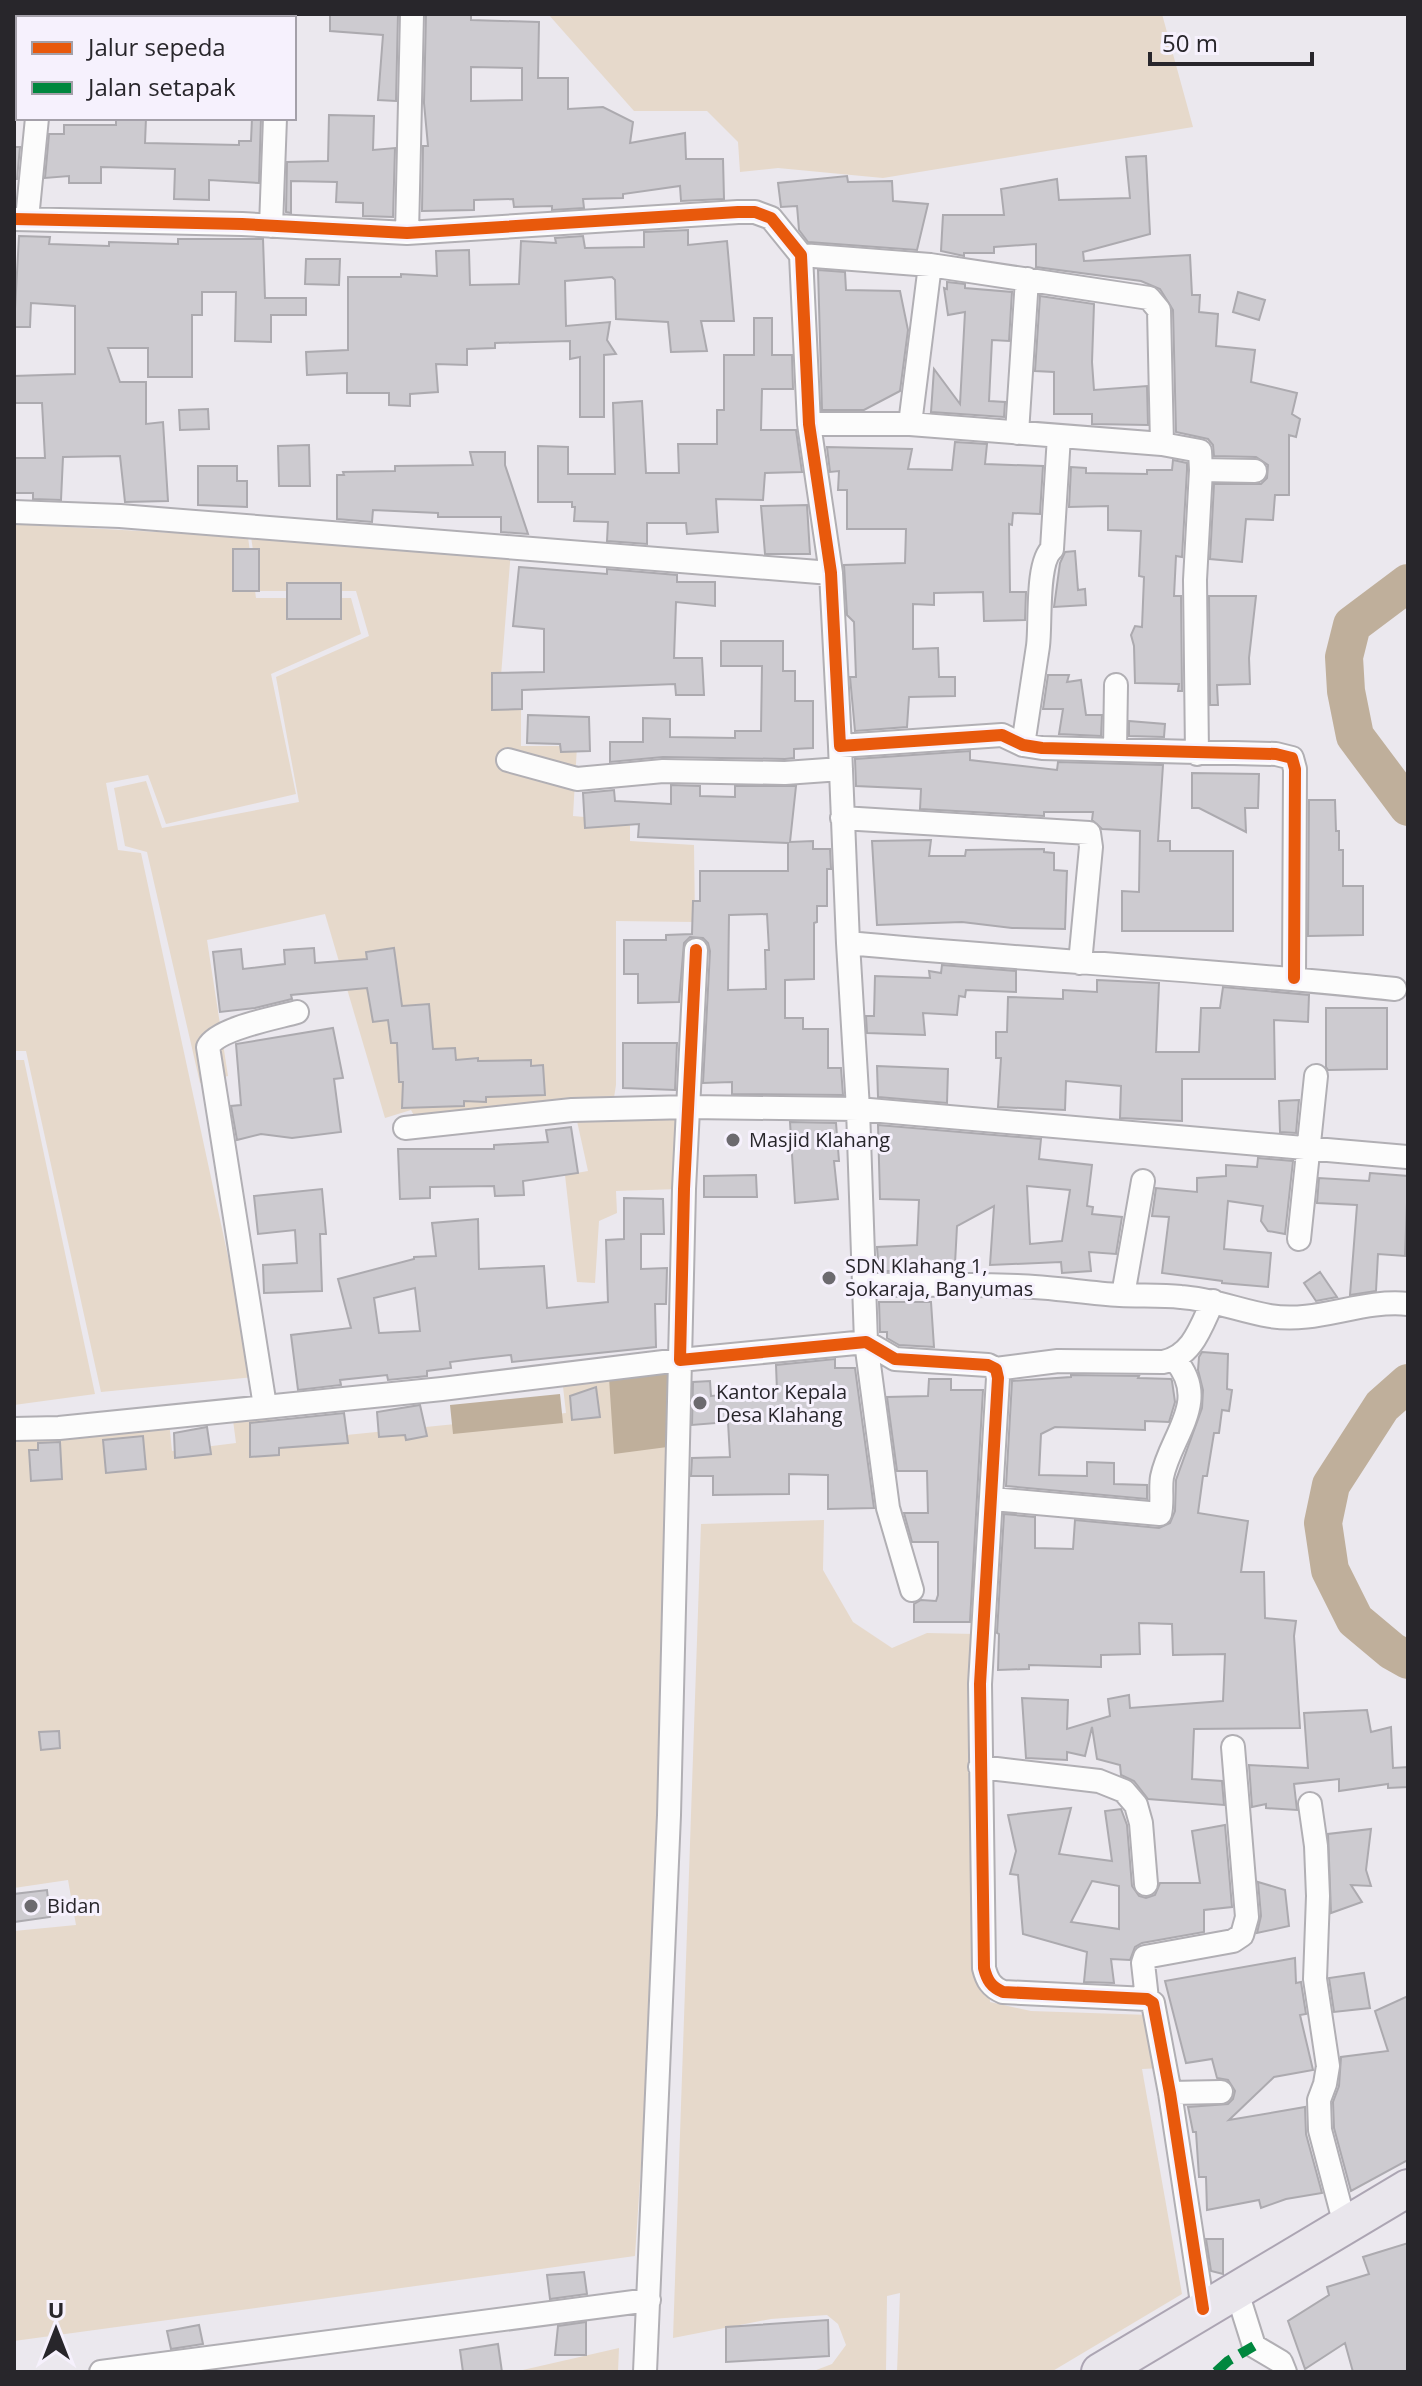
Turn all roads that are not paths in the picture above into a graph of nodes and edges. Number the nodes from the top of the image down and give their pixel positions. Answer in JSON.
{"nodes":[{"id":1,"x":412,"y":14,"type":"edge"},
{"id":2,"x":37,"y":120,"type":"edge"},
{"id":3,"x":275,"y":120,"type":"edge"},
{"id":4,"x":21,"y":219,"type":"edge"},
{"id":5,"x":271,"y":226,"type":"junction"},
{"id":6,"x":407,"y":233,"type":"junction"},
{"id":7,"x":801,"y":255,"type":"junction"},
{"id":8,"x":930,"y":265,"type":"junction"},
{"id":9,"x":1027,"y":279,"type":"junction"},
{"id":10,"x":809,"y":424,"type":"junction"},
{"id":11,"x":910,"y":424,"type":"junction"},
{"id":12,"x":1017,"y":433,"type":"junction"},
{"id":13,"x":1059,"y":436,"type":"junction"},
{"id":14,"x":1162,"y":444,"type":"junction"},
{"id":15,"x":1201,"y":470,"type":"junction"},
{"id":16,"x":1255,"y":471,"type":"dead end"},
{"id":17,"x":14,"y":512,"type":"edge"},
{"id":18,"x":831,"y":573,"type":"junction"},
{"id":19,"x":1116,"y":685,"type":"dead end"},
{"id":20,"x":1023,"y":745,"type":"junction"},
{"id":21,"x":1115,"y":750,"type":"junction"},
{"id":22,"x":1197,"y":754,"type":"junction"},
{"id":23,"x":841,"y":758,"type":"junction"},
{"id":24,"x":508,"y":760,"type":"dead end"},
{"id":25,"x":842,"y":818,"type":"junction"},
{"id":26,"x":848,"y":943,"type":"junction"},
{"id":27,"x":696,"y":950,"type":"dead end"},
{"id":28,"x":1080,"y":963,"type":"junction"},
{"id":29,"x":1294,"y":978,"type":"junction"},
{"id":30,"x":1395,"y":989,"type":"dead end"},
{"id":31,"x":297,"y":1012,"type":"dead end"},
{"id":32,"x":1316,"y":1076,"type":"dead end"},
{"id":33,"x":689,"y":1107,"type":"junction"},
{"id":34,"x":858,"y":1109,"type":"junction"},
{"id":35,"x":405,"y":1128,"type":"dead end"},
{"id":36,"x":1309,"y":1148,"type":"junction"},
{"id":37,"x":1407,"y":1157,"type":"edge"},
{"id":38,"x":1143,"y":1181,"type":"dead end"},
{"id":39,"x":1299,"y":1239,"type":"dead end"},
{"id":40,"x":865,"y":1285,"type":"junction"},
{"id":41,"x":1123,"y":1295,"type":"junction"},
{"id":42,"x":1213,"y":1301,"type":"junction"},
{"id":43,"x":1408,"y":1304,"type":"edge"},
{"id":44,"x":866,"y":1342,"type":"junction"},
{"id":45,"x":680,"y":1360,"type":"junction"},
{"id":46,"x":1175,"y":1360,"type":"junction"},
{"id":47,"x":996,"y":1369,"type":"junction"},
{"id":48,"x":265,"y":1406,"type":"junction"},
{"id":49,"x":14,"y":1429,"type":"edge"},
{"id":50,"x":992,"y":1499,"type":"junction"},
{"id":51,"x":912,"y":1590,"type":"dead end"},
{"id":52,"x":1233,"y":1747,"type":"dead end"},
{"id":53,"x":980,"y":1767,"type":"junction"},
{"id":54,"x":1310,"y":1804,"type":"dead end"},
{"id":55,"x":1146,"y":1884,"type":"dead end"},
{"id":56,"x":1147,"y":1999,"type":"junction"},
{"id":57,"x":1221,"y":2092,"type":"dead end"},
{"id":58,"x":1170,"y":2093,"type":"junction"},
{"id":59,"x":1408,"y":2188,"type":"edge"},
{"id":60,"x":1345,"y":2225,"type":"junction"},
{"id":61,"x":1236,"y":2289,"type":"junction"},
{"id":62,"x":649,"y":2300,"type":"junction"},
{"id":63,"x":1203,"y":2309,"type":"junction"},
{"id":64,"x":101,"y":2372,"type":"edge"},
{"id":65,"x":645,"y":2372,"type":"edge"},
{"id":66,"x":1100,"y":2372,"type":"edge"},
{"id":67,"x":1285,"y":2372,"type":"edge"}],
"edges":[{"from":1,"to":6,"type":"street"},
{"from":2,"to":4,"type":"street"},
{"from":3,"to":5,"type":"street"},
{"from":4,"to":5,"type":"street"},
{"from":5,"to":6,"type":"street"},
{"from":6,"to":7,"type":"street"},
{"from":7,"to":8,"type":"street"},
{"from":7,"to":10,"type":"street"},
{"from":8,"to":9,"type":"street"},
{"from":8,"to":11,"type":"street"},
{"from":9,"to":12,"type":"street"},
{"from":9,"to":14,"type":"street"},
{"from":10,"to":11,"type":"street"},
{"from":10,"to":18,"type":"street"},
{"from":11,"to":12,"type":"street"},
{"from":12,"to":13,"type":"street"},
{"from":13,"to":14,"type":"street"},
{"from":13,"to":20,"type":"street"},
{"from":14,"to":15,"type":"street"},
{"from":15,"to":16,"type":"street"},
{"from":15,"to":22,"type":"street"},
{"from":17,"to":18,"type":"street"},
{"from":18,"to":23,"type":"street"},
{"from":19,"to":21,"type":"street"},
{"from":20,"to":21,"type":"street"},
{"from":20,"to":23,"type":"street"},
{"from":21,"to":22,"type":"street"},
{"from":22,"to":29,"type":"street"},
{"from":23,"to":24,"type":"street"},
{"from":23,"to":25,"type":"street"},
{"from":25,"to":26,"type":"street"},
{"from":25,"to":28,"type":"street"},
{"from":26,"to":28,"type":"street"},
{"from":26,"to":34,"type":"street"},
{"from":27,"to":33,"type":"street"},
{"from":28,"to":29,"type":"street"},
{"from":29,"to":30,"type":"street"},
{"from":31,"to":48,"type":"street"},
{"from":32,"to":36,"type":"street"},
{"from":33,"to":34,"type":"street"},
{"from":33,"to":35,"type":"street"},
{"from":33,"to":45,"type":"street"},
{"from":34,"to":36,"type":"street"},
{"from":34,"to":40,"type":"street"},
{"from":36,"to":37,"type":"street"},
{"from":36,"to":39,"type":"street"},
{"from":38,"to":41,"type":"street"},
{"from":40,"to":41,"type":"street"},
{"from":40,"to":44,"type":"street"},
{"from":41,"to":42,"type":"street"},
{"from":42,"to":43,"type":"street"},
{"from":42,"to":46,"type":"street"},
{"from":44,"to":45,"type":"street"},
{"from":44,"to":47,"type":"street"},
{"from":44,"to":51,"type":"street"},
{"from":45,"to":48,"type":"street"},
{"from":45,"to":62,"type":"street"},
{"from":46,"to":47,"type":"street"},
{"from":46,"to":50,"type":"street"},
{"from":47,"to":50,"type":"street"},
{"from":48,"to":49,"type":"street"},
{"from":50,"to":53,"type":"street"},
{"from":52,"to":56,"type":"street"},
{"from":53,"to":55,"type":"street"},
{"from":53,"to":56,"type":"street"},
{"from":54,"to":60,"type":"street"},
{"from":56,"to":58,"type":"street"},
{"from":57,"to":58,"type":"street"},
{"from":58,"to":63,"type":"street"},
{"from":59,"to":60,"type":"main road"},
{"from":60,"to":61,"type":"main road"},
{"from":61,"to":63,"type":"main road"},
{"from":61,"to":67,"type":"street"},
{"from":62,"to":64,"type":"street"},
{"from":62,"to":65,"type":"street"},
{"from":63,"to":66,"type":"main road"}]}
